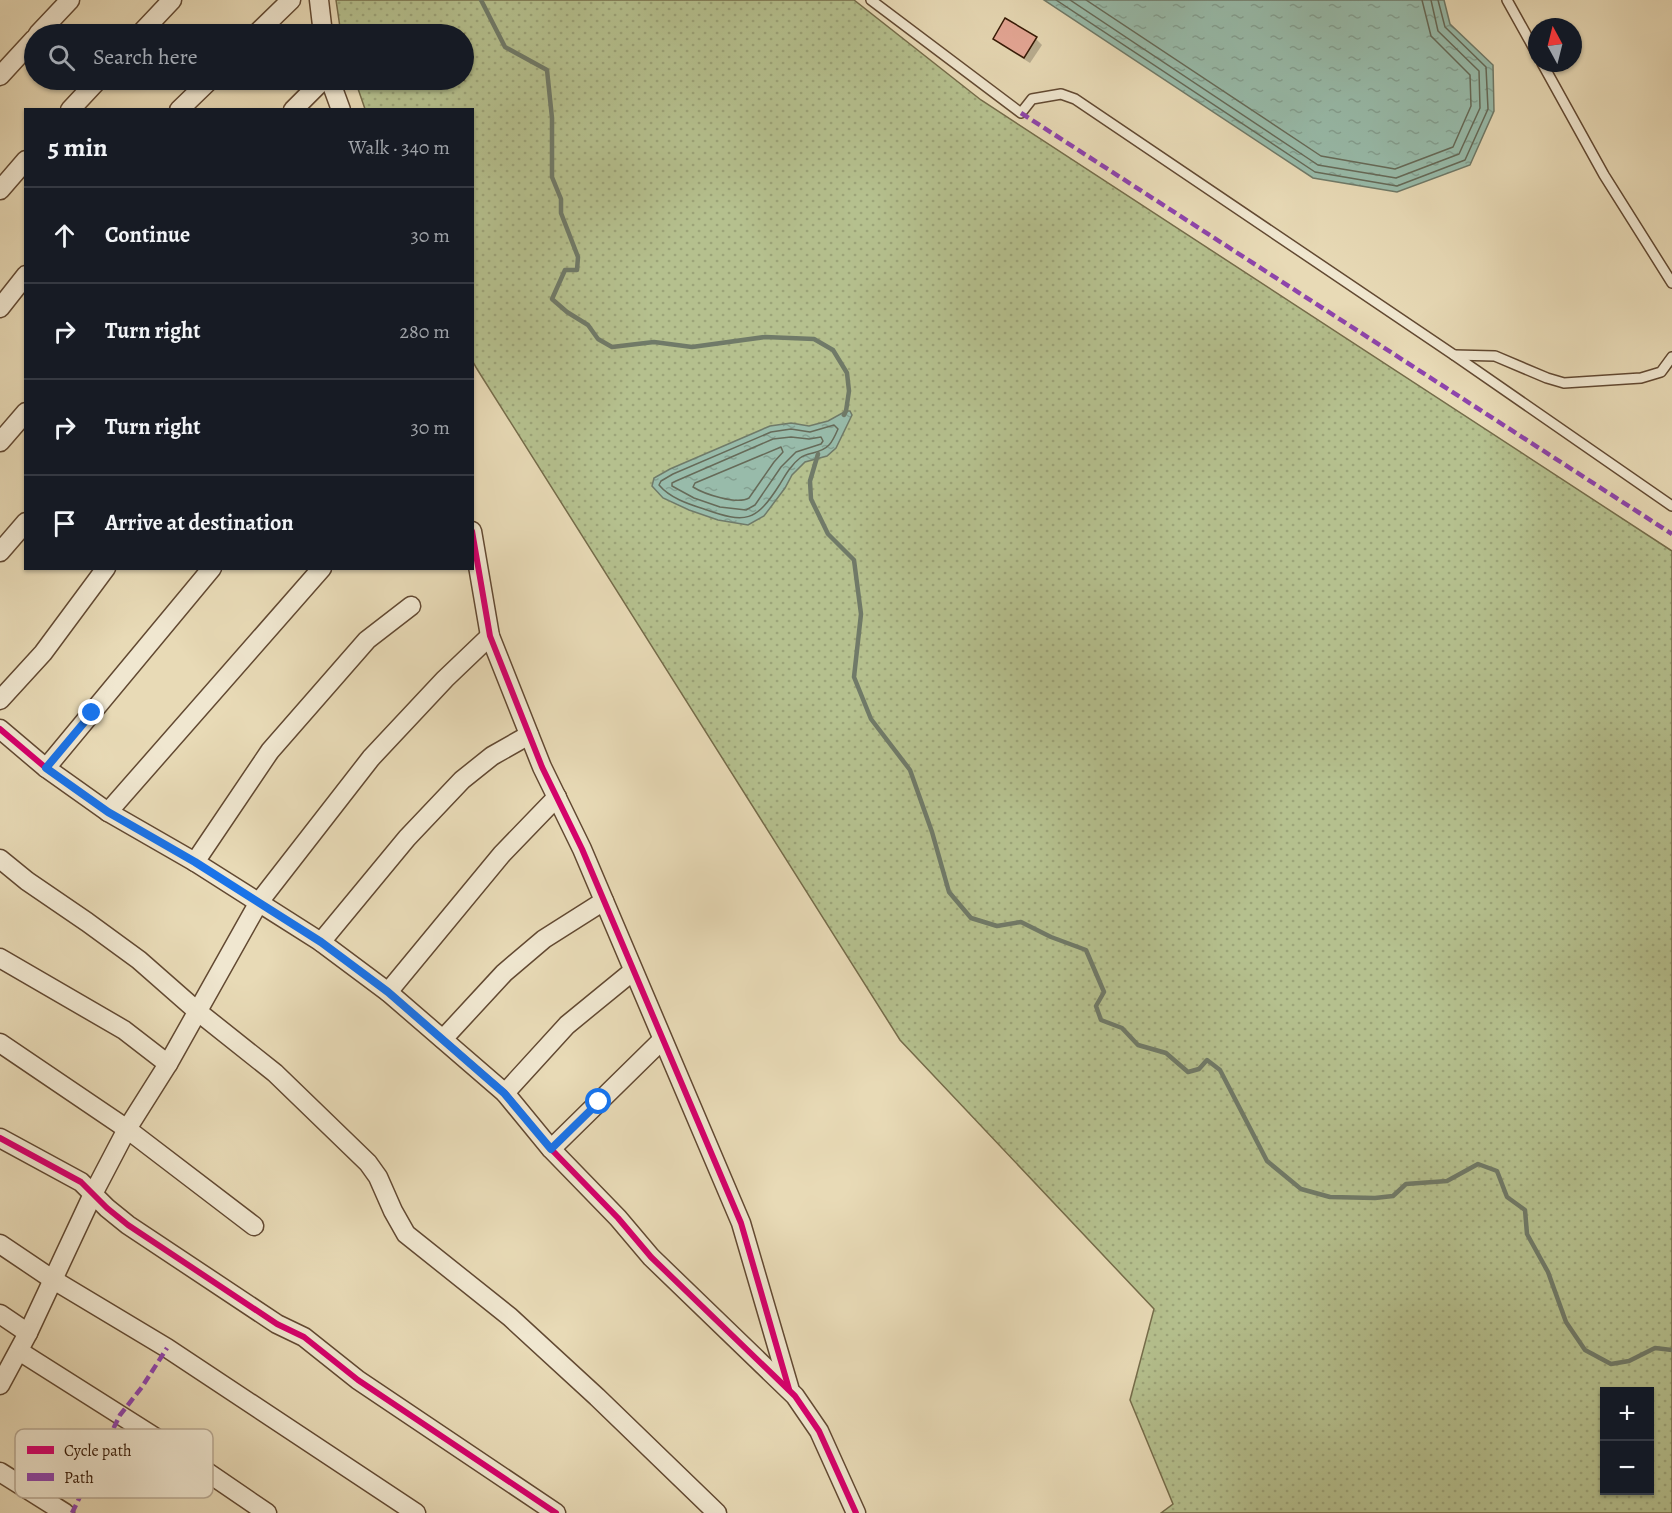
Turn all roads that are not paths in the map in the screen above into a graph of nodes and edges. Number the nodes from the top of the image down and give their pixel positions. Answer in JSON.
{"nodes":[{"id":1,"x":70,"y":0,"type":"edge"},
{"id":2,"x":172,"y":0,"type":"edge"},
{"id":3,"x":291,"y":0,"type":"edge"},
{"id":4,"x":319,"y":0,"type":"edge"},
{"id":5,"x":871,"y":0,"type":"edge"},
{"id":6,"x":1507,"y":0,"type":"edge"},
{"id":7,"x":47,"y":24,"type":"edge"},
{"id":8,"x":149,"y":24,"type":"edge"},
{"id":9,"x":266,"y":24,"type":"edge"},
{"id":10,"x":322,"y":24,"type":"edge"},
{"id":11,"x":1528,"y":38,"type":"edge"},
{"id":12,"x":24,"y":50,"type":"edge"},
{"id":13,"x":1547,"y":72,"type":"edge"},
{"id":14,"x":0,"y":76,"type":"edge"},
{"id":15,"x":89,"y":90,"type":"edge"},
{"id":16,"x":200,"y":90,"type":"edge"},
{"id":17,"x":313,"y":90,"type":"edge"},
{"id":18,"x":334,"y":90,"type":"edge"},
{"id":19,"x":72,"y":108,"type":"edge"},
{"id":20,"x":181,"y":108,"type":"edge"},
{"id":21,"x":295,"y":108,"type":"edge"},
{"id":22,"x":341,"y":108,"type":"edge"},
{"id":23,"x":24,"y":162,"type":"edge"},
{"id":24,"x":0,"y":190,"type":"edge"},
{"id":25,"x":24,"y":278,"type":"edge"},
{"id":26,"x":1672,"y":283,"type":"edge"},
{"id":27,"x":0,"y":308,"type":"edge"},
{"id":28,"x":1454,"y":354,"type":"junction"},
{"id":29,"x":1672,"y":357,"type":"edge"},
{"id":30,"x":24,"y":414,"type":"edge"},
{"id":31,"x":0,"y":442,"type":"edge"},
{"id":32,"x":1672,"y":506,"type":"edge"},
{"id":33,"x":24,"y":524,"type":"edge"},
{"id":34,"x":474,"y":543,"type":"edge"},
{"id":35,"x":0,"y":552,"type":"edge"},
{"id":36,"x":105,"y":570,"type":"edge"},
{"id":37,"x":210,"y":570,"type":"edge"},
{"id":38,"x":320,"y":570,"type":"edge"},
{"id":39,"x":411,"y":606,"type":"dead end"},
{"id":40,"x":490,"y":636,"type":"junction"},
{"id":41,"x":0,"y":700,"type":"edge"},
{"id":42,"x":0,"y":729,"type":"edge"},
{"id":43,"x":529,"y":735,"type":"junction"},
{"id":44,"x":46,"y":768,"type":"junction"},
{"id":45,"x":557,"y":797,"type":"junction"},
{"id":46,"x":108,"y":812,"type":"junction"},
{"id":47,"x":0,"y":859,"type":"edge"},
{"id":48,"x":195,"y":862,"type":"junction"},
{"id":49,"x":604,"y":901,"type":"junction"},
{"id":50,"x":259,"y":902,"type":"junction"},
{"id":51,"x":321,"y":942,"type":"junction"},
{"id":52,"x":0,"y":958,"type":"edge"},
{"id":53,"x":633,"y":971,"type":"junction"},
{"id":54,"x":388,"y":992,"type":"junction"},
{"id":55,"x":197,"y":1011,"type":"junction"},
{"id":56,"x":443,"y":1039,"type":"junction"},
{"id":57,"x":662,"y":1040,"type":"junction"},
{"id":58,"x":0,"y":1043,"type":"edge"},
{"id":59,"x":168,"y":1064,"type":"junction"},
{"id":60,"x":504,"y":1093,"type":"junction"},
{"id":61,"x":128,"y":1129,"type":"junction"},
{"id":62,"x":0,"y":1138,"type":"edge"},
{"id":63,"x":551,"y":1149,"type":"junction"},
{"id":64,"x":93,"y":1194,"type":"junction"},
{"id":65,"x":254,"y":1226,"type":"dead end"},
{"id":66,"x":0,"y":1244,"type":"edge"},
{"id":67,"x":52,"y":1279,"type":"junction"},
{"id":68,"x":0,"y":1314,"type":"edge"},
{"id":69,"x":28,"y":1332,"type":"junction"},
{"id":70,"x":19,"y":1351,"type":"junction"},
{"id":71,"x":0,"y":1385,"type":"edge"},
{"id":72,"x":789,"y":1389,"type":"junction"},
{"id":73,"x":142,"y":1429,"type":"edge"},
{"id":74,"x":0,"y":1472,"type":"edge"},
{"id":75,"x":213,"y":1476,"type":"edge"},
{"id":76,"x":15,"y":1481,"type":"edge"},
{"id":77,"x":41,"y":1498,"type":"edge"},
{"id":78,"x":65,"y":1513,"type":"edge"},
{"id":79,"x":267,"y":1513,"type":"edge"},
{"id":80,"x":416,"y":1513,"type":"edge"},
{"id":81,"x":556,"y":1513,"type":"edge"},
{"id":82,"x":717,"y":1513,"type":"edge"},
{"id":83,"x":856,"y":1513,"type":"edge"}],
"edges":[{"from":1,"to":7,"type":"street"},
{"from":2,"to":8,"type":"street"},
{"from":3,"to":9,"type":"street"},
{"from":4,"to":10,"type":"street"},
{"from":5,"to":28,"type":"lane"},
{"from":6,"to":11,"type":"lane"},
{"from":12,"to":14,"type":"street"},
{"from":13,"to":26,"type":"lane"},
{"from":15,"to":19,"type":"street"},
{"from":16,"to":20,"type":"street"},
{"from":17,"to":21,"type":"street"},
{"from":18,"to":22,"type":"street"},
{"from":23,"to":24,"type":"street"},
{"from":25,"to":27,"type":"street"},
{"from":28,"to":29,"type":"lane"},
{"from":28,"to":32,"type":"lane"},
{"from":30,"to":31,"type":"street"},
{"from":33,"to":35,"type":"street"},
{"from":34,"to":40,"type":"street"},
{"from":36,"to":41,"type":"street"},
{"from":37,"to":44,"type":"street"},
{"from":38,"to":46,"type":"street"},
{"from":39,"to":48,"type":"street"},
{"from":40,"to":43,"type":"street"},
{"from":40,"to":50,"type":"street"},
{"from":42,"to":44,"type":"street"},
{"from":43,"to":45,"type":"street"},
{"from":43,"to":51,"type":"street"},
{"from":44,"to":46,"type":"street"},
{"from":45,"to":49,"type":"street"},
{"from":45,"to":54,"type":"street"},
{"from":46,"to":48,"type":"street"},
{"from":47,"to":55,"type":"street"},
{"from":48,"to":50,"type":"street"},
{"from":49,"to":53,"type":"street"},
{"from":49,"to":56,"type":"street"},
{"from":50,"to":51,"type":"street"},
{"from":50,"to":55,"type":"street"},
{"from":51,"to":54,"type":"street"},
{"from":52,"to":59,"type":"street"},
{"from":53,"to":57,"type":"street"},
{"from":53,"to":60,"type":"street"},
{"from":54,"to":56,"type":"street"},
{"from":55,"to":59,"type":"street"},
{"from":55,"to":82,"type":"street"},
{"from":56,"to":60,"type":"street"},
{"from":57,"to":63,"type":"street"},
{"from":57,"to":72,"type":"street"},
{"from":58,"to":61,"type":"street"},
{"from":59,"to":61,"type":"street"},
{"from":60,"to":63,"type":"street"},
{"from":61,"to":64,"type":"street"},
{"from":61,"to":65,"type":"street"},
{"from":62,"to":64,"type":"street"},
{"from":63,"to":72,"type":"street"},
{"from":64,"to":67,"type":"street"},
{"from":64,"to":81,"type":"street"},
{"from":66,"to":67,"type":"street"},
{"from":67,"to":69,"type":"street"},
{"from":67,"to":80,"type":"street"},
{"from":68,"to":69,"type":"street"},
{"from":69,"to":70,"type":"street"},
{"from":70,"to":71,"type":"street"},
{"from":70,"to":73,"type":"street"},
{"from":72,"to":83,"type":"street"},
{"from":74,"to":76,"type":"street"},
{"from":75,"to":79,"type":"street"},
{"from":77,"to":78,"type":"street"}]}
